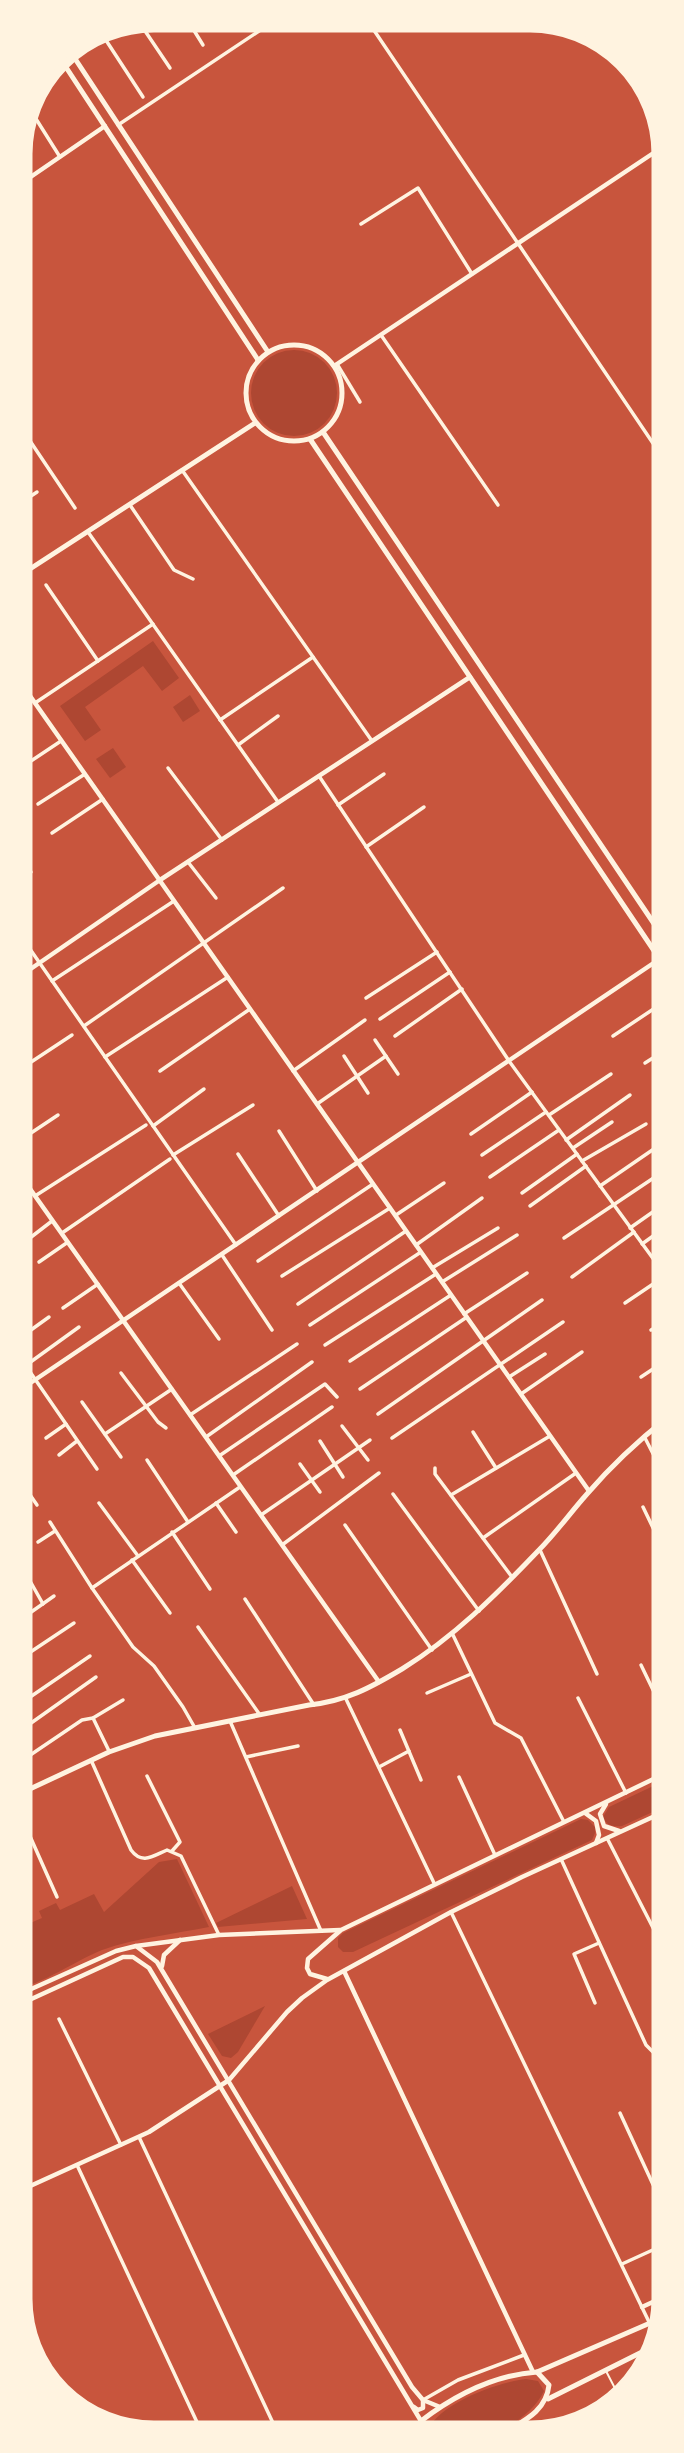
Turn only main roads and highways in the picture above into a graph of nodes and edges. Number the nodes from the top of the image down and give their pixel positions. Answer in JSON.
{"nodes":[{"id":1,"x":74,"y":57,"type":"edge"},
{"id":2,"x":65,"y":65,"type":"edge"},
{"id":3,"x":255,"y":331,"type":"junction"},
{"id":4,"x":243,"y":337,"type":"junction"},
{"id":5,"x":268,"y":352,"type":"junction"},
{"id":6,"x":258,"y":360,"type":"junction"},
{"id":7,"x":255,"y":423,"type":"junction"},
{"id":8,"x":323,"y":432,"type":"junction"},
{"id":9,"x":310,"y":439,"type":"junction"},
{"id":10,"x":339,"y":454,"type":"junction"},
{"id":11,"x":323,"y":458,"type":"junction"},
{"id":12,"x":28,"y":570,"type":"edge"},
{"id":13,"x":656,"y":927,"type":"edge"},
{"id":14,"x":656,"y":953,"type":"edge"},
{"id":15,"x":656,"y":1426,"type":"edge"},
{"id":16,"x":29,"y":1791,"type":"edge"},
{"id":17,"x":654,"y":2322,"type":"edge"},
{"id":18,"x":644,"y":2351,"type":"edge"},
{"id":19,"x":535,"y":2372,"type":"junction"},
{"id":20,"x":548,"y":2399,"type":"junction"},
{"id":21,"x":420,"y":2422,"type":"junction"},
{"id":22,"x":414,"y":2425,"type":"edge"},
{"id":23,"x":420,"y":2425,"type":"edge"},
{"id":24,"x":516,"y":2425,"type":"edge"}],
"edges":[{"from":1,"to":3,"type":"main road"},
{"from":2,"to":4,"type":"main road"},
{"from":3,"to":4,"type":"main road"},
{"from":3,"to":5,"type":"main road"},
{"from":4,"to":6,"type":"main road"},
{"from":5,"to":6,"type":"main road"},
{"from":5,"to":8,"type":"main road"},
{"from":6,"to":7,"type":"main road"},
{"from":7,"to":9,"type":"main road"},
{"from":7,"to":12,"type":"main road"},
{"from":8,"to":9,"type":"main road"},
{"from":8,"to":10,"type":"main road"},
{"from":9,"to":11,"type":"main road"},
{"from":10,"to":11,"type":"main road"},
{"from":10,"to":13,"type":"main road"},
{"from":11,"to":14,"type":"main road"},
{"from":15,"to":16,"type":"main road"},
{"from":17,"to":19,"type":"main road"},
{"from":18,"to":20,"type":"main road"},
{"from":19,"to":20,"type":"main road"},
{"from":19,"to":21,"type":"main road"},
{"from":20,"to":24,"type":"main road"},
{"from":21,"to":22,"type":"main road"},
{"from":21,"to":23,"type":"main road"}]}
